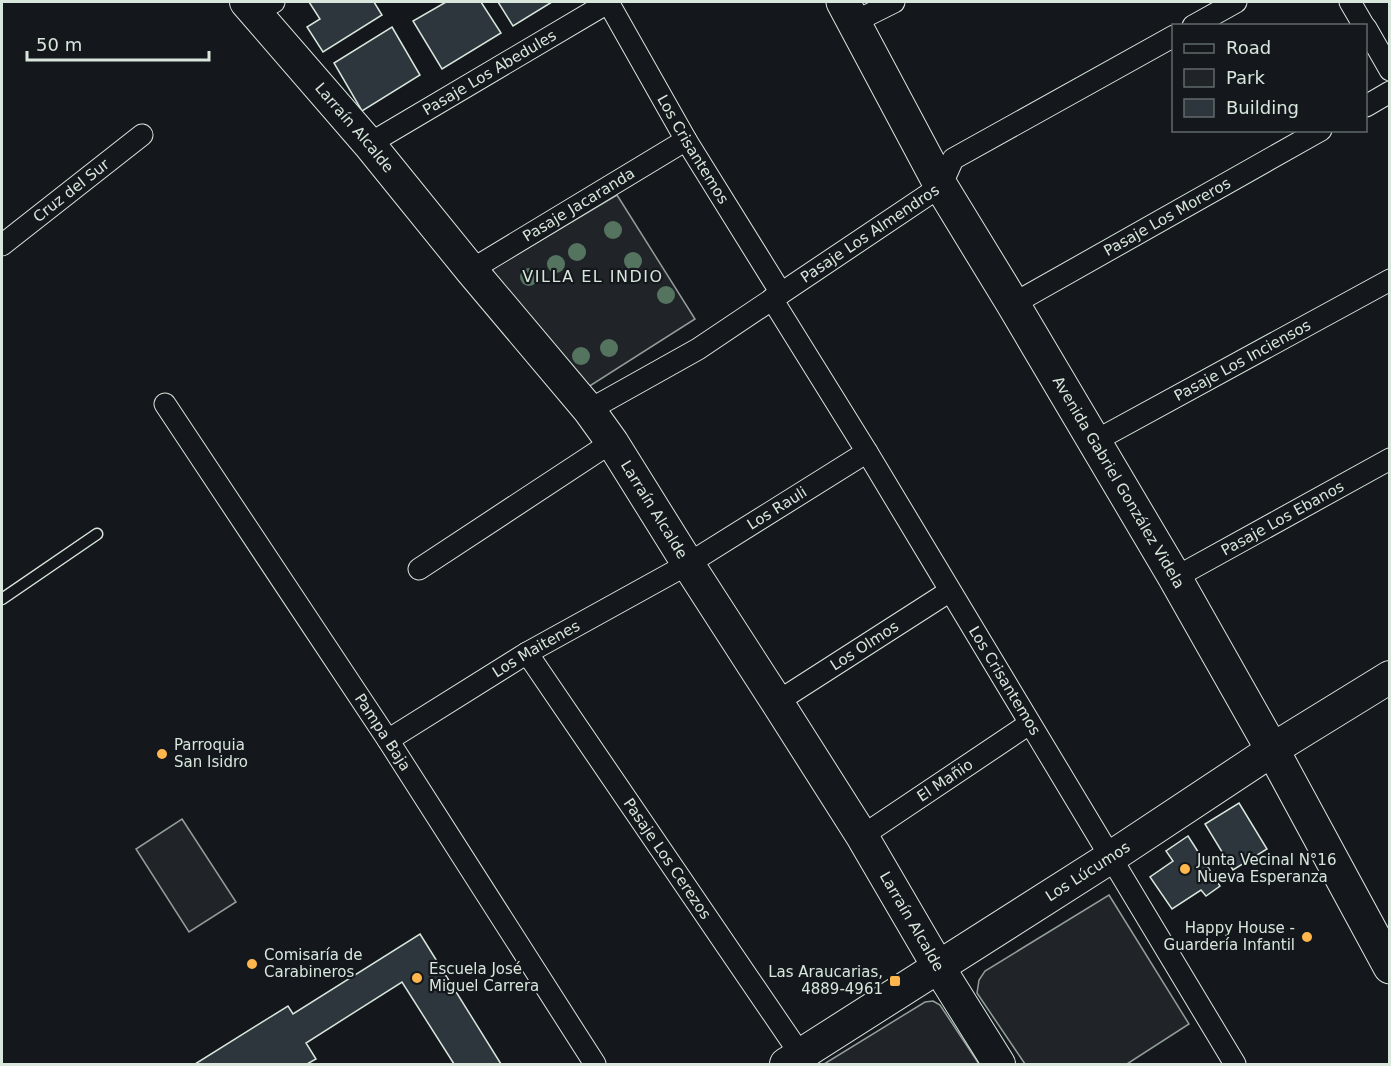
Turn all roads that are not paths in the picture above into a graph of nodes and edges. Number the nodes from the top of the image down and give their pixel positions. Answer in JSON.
{"nodes":[{"id":1,"x":608,"y":2,"type":"edge"},
{"id":2,"x":894,"y":2,"type":"edge"},
{"id":3,"x":1236,"y":2,"type":"edge"},
{"id":4,"x":1350,"y":2,"type":"edge"},
{"id":5,"x":259,"y":5,"type":"edge"},
{"id":6,"x":848,"y":12,"type":"edge"},
{"id":7,"x":1197,"y":24,"type":"edge"},
{"id":8,"x":1363,"y":24,"type":"edge"},
{"id":9,"x":1367,"y":31,"type":"edge"},
{"id":10,"x":1172,"y":37,"type":"edge"},
{"id":11,"x":1389,"y":70,"type":"edge"},
{"id":12,"x":1389,"y":92,"type":"edge"},
{"id":13,"x":1367,"y":104,"type":"edge"},
{"id":14,"x":1317,"y":132,"type":"edge"},
{"id":15,"x":142,"y":135,"type":"dead end"},
{"id":16,"x":686,"y":140,"type":"junction"},
{"id":17,"x":369,"y":144,"type":"junction"},
{"id":18,"x":941,"y":186,"type":"junction"},
{"id":19,"x":6,"y":233,"type":"edge"},
{"id":20,"x":471,"y":270,"type":"junction"},
{"id":21,"x":1389,"y":280,"type":"edge"},
{"id":22,"x":777,"y":296,"type":"junction"},
{"id":23,"x":1013,"y":304,"type":"junction"},
{"id":24,"x":165,"y":404,"type":"dead end"},
{"id":25,"x":589,"y":410,"type":"junction"},
{"id":26,"x":1095,"y":441,"type":"junction"},
{"id":27,"x":612,"y":442,"type":"junction"},
{"id":28,"x":867,"y":452,"type":"junction"},
{"id":29,"x":1389,"y":459,"type":"edge"},
{"id":30,"x":97,"y":534,"type":"dead end"},
{"id":31,"x":688,"y":564,"type":"junction"},
{"id":32,"x":419,"y":569,"type":"dead end"},
{"id":33,"x":1174,"y":576,"type":"junction"},
{"id":34,"x":950,"y":591,"type":"junction"},
{"id":35,"x":2,"y":599,"type":"edge"},
{"id":36,"x":527,"y":653,"type":"junction"},
{"id":37,"x":1389,"y":676,"type":"edge"},
{"id":38,"x":777,"y":702,"type":"junction"},
{"id":39,"x":1029,"y":724,"type":"junction"},
{"id":40,"x":388,"y":740,"type":"junction"},
{"id":41,"x":1273,"y":751,"type":"junction"},
{"id":42,"x":862,"y":836,"type":"junction"},
{"id":43,"x":1111,"y":857,"type":"junction"},
{"id":44,"x":1389,"y":967,"type":"edge"},
{"id":45,"x":939,"y":968,"type":"junction"},
{"id":46,"x":798,"y":1061,"type":"edge"},
{"id":47,"x":595,"y":1065,"type":"edge"},
{"id":48,"x":999,"y":1065,"type":"edge"},
{"id":49,"x":1235,"y":1065,"type":"edge"}],
"edges":[{"from":1,"to":16,"type":"street","name":"Los Crisantemos"},
{"from":1,"to":17,"type":"street","name":"Pasaje Los Abedules"},
{"from":2,"to":6,"type":"street"},
{"from":3,"to":7,"type":"street"},
{"from":4,"to":8,"type":"street"},
{"from":5,"to":17,"type":"street","name":"Larraín Alcalde"},
{"from":6,"to":18,"type":"main road","name":"Avenida Gabriel González Videla"},
{"from":9,"to":11,"type":"street"},
{"from":10,"to":18,"type":"street","name":"Pasaje Los Almendros"},
{"from":12,"to":13,"type":"street"},
{"from":14,"to":23,"type":"street","name":"Pasaje Los Moreros"},
{"from":15,"to":19,"type":"street","name":"Cruz del Sur"},
{"from":16,"to":20,"type":"street","name":"Pasaje Jacaranda"},
{"from":16,"to":22,"type":"street","name":"Los Crisantemos"},
{"from":17,"to":20,"type":"street","name":"Larraín Alcalde"},
{"from":18,"to":22,"type":"street","name":"Pasaje Los Almendros"},
{"from":18,"to":23,"type":"main road","name":"Avenida Gabriel González Videla"},
{"from":20,"to":25,"type":"street","name":"Larraín Alcalde"},
{"from":21,"to":26,"type":"street","name":"Pasaje Los Inciensos"},
{"from":22,"to":25,"type":"street","name":"Pasaje Los Almendros"},
{"from":22,"to":28,"type":"street","name":"Los Crisantemos"},
{"from":23,"to":26,"type":"main road","name":"Avenida Gabriel González Videla"},
{"from":24,"to":40,"type":"street","name":"Pampa Baja"},
{"from":25,"to":27,"type":"street","name":"Larraín Alcalde"},
{"from":26,"to":33,"type":"main road","name":"Avenida Gabriel González Videla"},
{"from":27,"to":31,"type":"street","name":"Larraín Alcalde"},
{"from":27,"to":32,"type":"street"},
{"from":28,"to":31,"type":"street","name":"Los Rauli"},
{"from":28,"to":34,"type":"street","name":"Los Crisantemos"},
{"from":29,"to":33,"type":"street","name":"Pasaje Los Ebanos"},
{"from":30,"to":35,"type":"lane"},
{"from":31,"to":36,"type":"street","name":"Los Maitenes"},
{"from":31,"to":38,"type":"street","name":"Larraín Alcalde"},
{"from":33,"to":41,"type":"main road","name":"Avenida Gabriel González Videla"},
{"from":34,"to":38,"type":"street","name":"Los Olmos"},
{"from":34,"to":39,"type":"street","name":"Los Crisantemos"},
{"from":36,"to":40,"type":"street","name":"Los Maitenes"},
{"from":36,"to":46,"type":"street","name":"Pasaje Los Cerezos"},
{"from":37,"to":41,"type":"street","name":"Los Lúcumos"},
{"from":38,"to":42,"type":"street","name":"Larraín Alcalde"},
{"from":39,"to":42,"type":"street","name":"El Mañio"},
{"from":39,"to":43,"type":"street","name":"Los Crisantemos"},
{"from":40,"to":47,"type":"street","name":"Pampa Baja"},
{"from":41,"to":43,"type":"street","name":"Los Lúcumos"},
{"from":41,"to":44,"type":"main road","name":"Avenida Gabriel González Videla"},
{"from":42,"to":45,"type":"street","name":"Larraín Alcalde"},
{"from":43,"to":45,"type":"street","name":"Los Lúcumos"},
{"from":43,"to":49,"type":"street","name":"Los Crisantemos"},
{"from":45,"to":46,"type":"street","name":"Los Lúcumos"},
{"from":45,"to":48,"type":"street","name":"Larraín Alcalde"}]}
